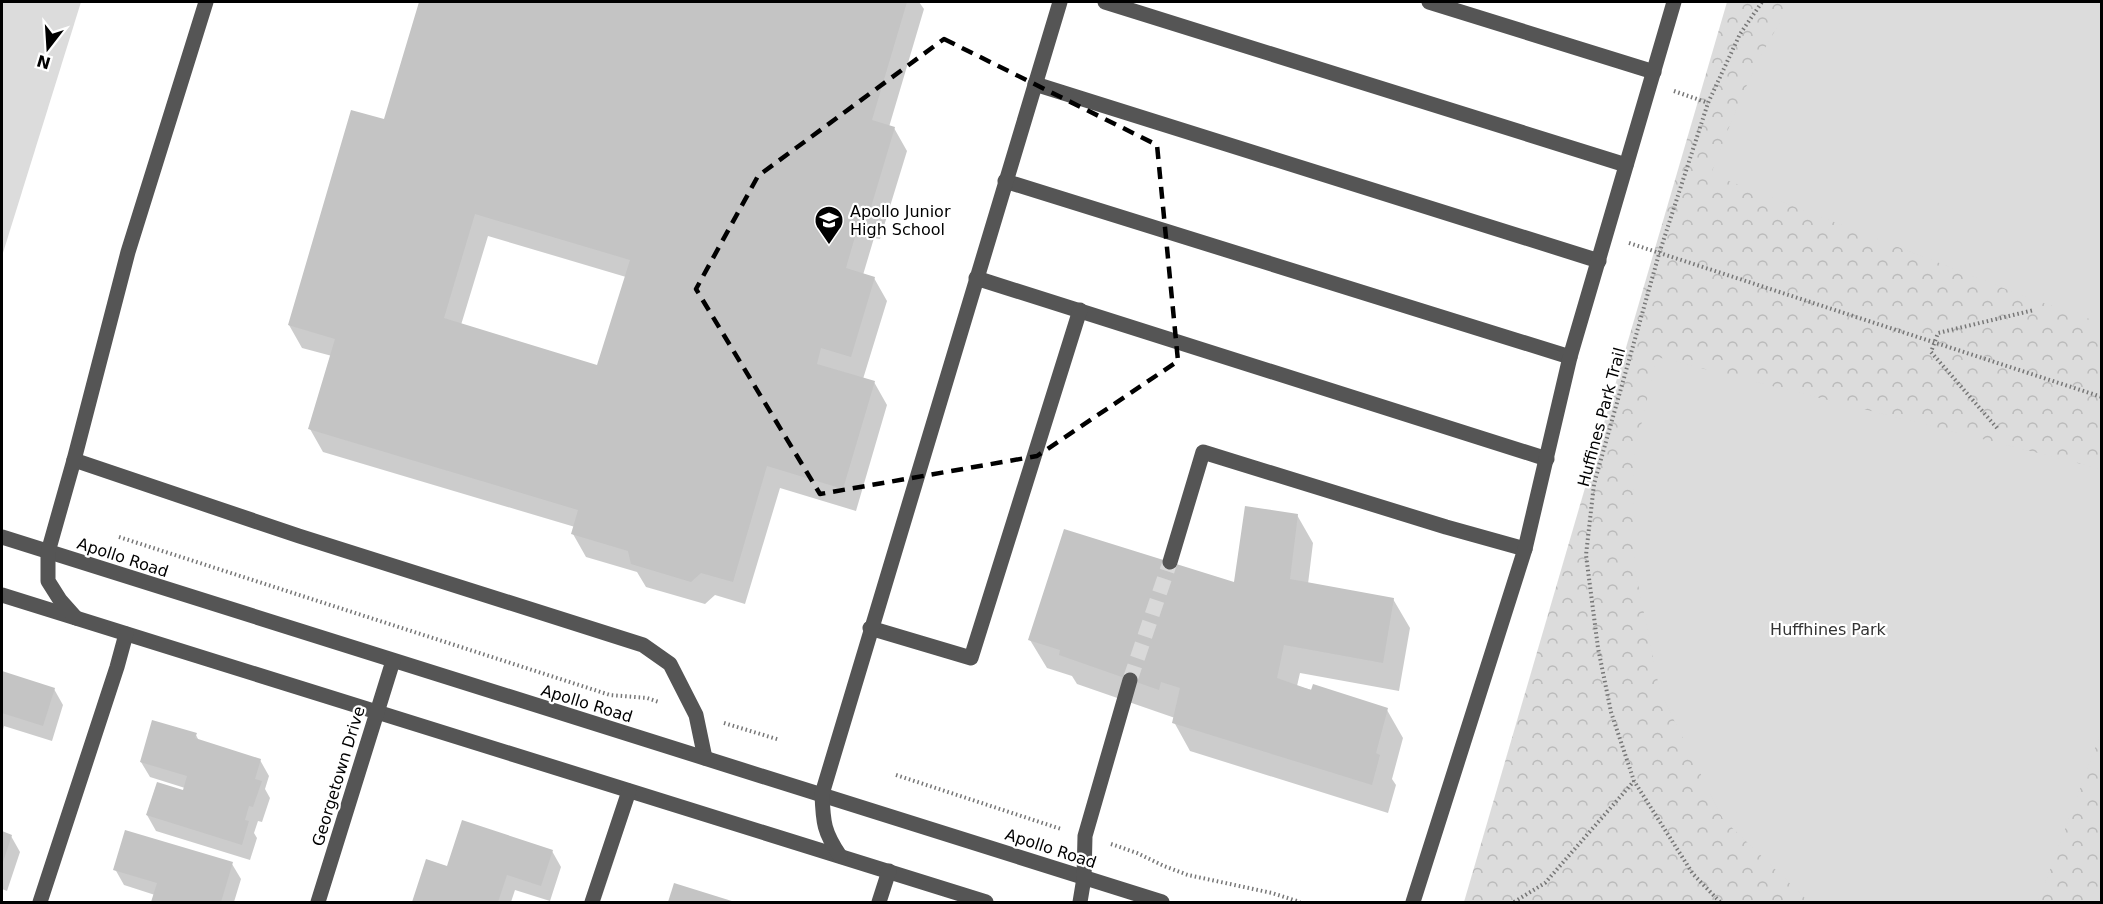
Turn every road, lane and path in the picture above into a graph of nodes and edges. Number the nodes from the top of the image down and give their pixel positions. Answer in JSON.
{"nodes":[{"id":1,"x":206,"y":2,"type":"edge"},
{"id":2,"x":1060,"y":2,"type":"edge"},
{"id":3,"x":1105,"y":2,"type":"edge"},
{"id":4,"x":1429,"y":2,"type":"edge"},
{"id":5,"x":1674,"y":2,"type":"edge"},
{"id":6,"x":1762,"y":2,"type":"edge"},
{"id":7,"x":1652,"y":77,"type":"junction"},
{"id":8,"x":1035,"y":84,"type":"junction"},
{"id":9,"x":1708,"y":103,"type":"junction"},
{"id":10,"x":1626,"y":165,"type":"junction"},
{"id":11,"x":1005,"y":181,"type":"junction"},
{"id":12,"x":1606,"y":235,"type":"junction"},
{"id":13,"x":1659,"y":254,"type":"junction"},
{"id":14,"x":1599,"y":261,"type":"junction"},
{"id":15,"x":976,"y":278,"type":"junction"},
{"id":16,"x":1080,"y":310,"type":"junction"},
{"id":17,"x":2034,"y":310,"type":"dead end"},
{"id":18,"x":1935,"y":343,"type":"junction"},
{"id":19,"x":1570,"y":357,"type":"junction"},
{"id":20,"x":2102,"y":397,"type":"edge"},
{"id":21,"x":1997,"y":428,"type":"dead end"},
{"id":22,"x":1547,"y":459,"type":"junction"},
{"id":23,"x":74,"y":460,"type":"junction"},
{"id":24,"x":2,"y":537,"type":"edge"},
{"id":25,"x":119,"y":537,"type":"dead end"},
{"id":26,"x":1525,"y":549,"type":"junction"},
{"id":27,"x":48,"y":552,"type":"junction"},
{"id":28,"x":1170,"y":562,"type":"tunnel mouth"},
{"id":29,"x":2,"y":595,"type":"edge"},
{"id":30,"x":76,"y":618,"type":"junction"},
{"id":31,"x":870,"y":628,"type":"junction"},
{"id":32,"x":126,"y":634,"type":"junction"},
{"id":33,"x":393,"y":661,"type":"junction"},
{"id":34,"x":1130,"y":680,"type":"tunnel mouth"},
{"id":35,"x":376,"y":712,"type":"junction"},
{"id":36,"x":696,"y":715,"type":"junction"},
{"id":37,"x":780,"y":740,"type":"dead end"},
{"id":38,"x":705,"y":758,"type":"junction"},
{"id":39,"x":1634,"y":781,"type":"junction"},
{"id":40,"x":628,"y":790,"type":"junction"},
{"id":41,"x":822,"y":794,"type":"junction"},
{"id":42,"x":840,"y":856,"type":"junction"},
{"id":43,"x":889,"y":871,"type":"junction"},
{"id":44,"x":1084,"y":878,"type":"junction"},
{"id":45,"x":40,"y":903,"type":"edge"},
{"id":46,"x":318,"y":903,"type":"edge"},
{"id":47,"x":592,"y":903,"type":"edge"},
{"id":48,"x":879,"y":903,"type":"edge"},
{"id":49,"x":986,"y":903,"type":"edge"},
{"id":50,"x":1080,"y":903,"type":"edge"},
{"id":51,"x":1162,"y":903,"type":"edge"},
{"id":52,"x":1413,"y":903,"type":"edge"},
{"id":53,"x":1514,"y":903,"type":"edge"},
{"id":54,"x":1720,"y":903,"type":"edge"}],
"edges":[{"from":1,"to":23,"type":"street"},
{"from":2,"to":8,"type":"street"},
{"from":3,"to":10,"type":"street"},
{"from":4,"to":7,"type":"street"},
{"from":5,"to":7,"type":"street"},
{"from":6,"to":9,"type":"path","name":"Huffines Park Trail"},
{"from":7,"to":9,"type":"path"},
{"from":7,"to":10,"type":"street"},
{"from":8,"to":11,"type":"street"},
{"from":8,"to":14,"type":"street"},
{"from":9,"to":13,"type":"path","name":"Huffines Park Trail"},
{"from":10,"to":12,"type":"street"},
{"from":11,"to":15,"type":"street"},
{"from":11,"to":19,"type":"street"},
{"from":12,"to":13,"type":"path"},
{"from":12,"to":14,"type":"street"},
{"from":13,"to":18,"type":"path"},
{"from":13,"to":39,"type":"path","name":"Huffines Park Trail"},
{"from":14,"to":19,"type":"street"},
{"from":15,"to":16,"type":"street"},
{"from":15,"to":31,"type":"street"},
{"from":16,"to":22,"type":"street"},
{"from":16,"to":31,"type":"street"},
{"from":17,"to":18,"type":"path"},
{"from":18,"to":20,"type":"path"},
{"from":18,"to":21,"type":"path"},
{"from":19,"to":22,"type":"street"},
{"from":22,"to":26,"type":"street"},
{"from":23,"to":27,"type":"street"},
{"from":23,"to":36,"type":"street"},
{"from":24,"to":27,"type":"street","name":"Apollo Road"},
{"from":25,"to":36,"type":"path"},
{"from":26,"to":28,"type":"street"},
{"from":26,"to":52,"type":"street"},
{"from":27,"to":30,"type":"street"},
{"from":27,"to":33,"type":"street","name":"Apollo Road"},
{"from":29,"to":30,"type":"street"},
{"from":30,"to":32,"type":"street"},
{"from":31,"to":41,"type":"street"},
{"from":32,"to":35,"type":"street"},
{"from":32,"to":45,"type":"street"},
{"from":33,"to":35,"type":"street","name":"Georgetown Drive"},
{"from":33,"to":38,"type":"street","name":"Apollo Road"},
{"from":34,"to":44,"type":"street"},
{"from":35,"to":40,"type":"street"},
{"from":35,"to":46,"type":"street","name":"Georgetown Drive"},
{"from":36,"to":37,"type":"path"},
{"from":36,"to":38,"type":"street"},
{"from":38,"to":41,"type":"street","name":"Apollo Road"},
{"from":39,"to":53,"type":"path"},
{"from":39,"to":54,"type":"path","name":"Huffines Park Trail"},
{"from":40,"to":42,"type":"street"},
{"from":40,"to":47,"type":"street"},
{"from":41,"to":42,"type":"street"},
{"from":41,"to":44,"type":"street","name":"Apollo Road"},
{"from":42,"to":43,"type":"street"},
{"from":43,"to":48,"type":"street"},
{"from":43,"to":49,"type":"street"},
{"from":44,"to":50,"type":"street"},
{"from":44,"to":51,"type":"street","name":"Apollo Road"}]}
